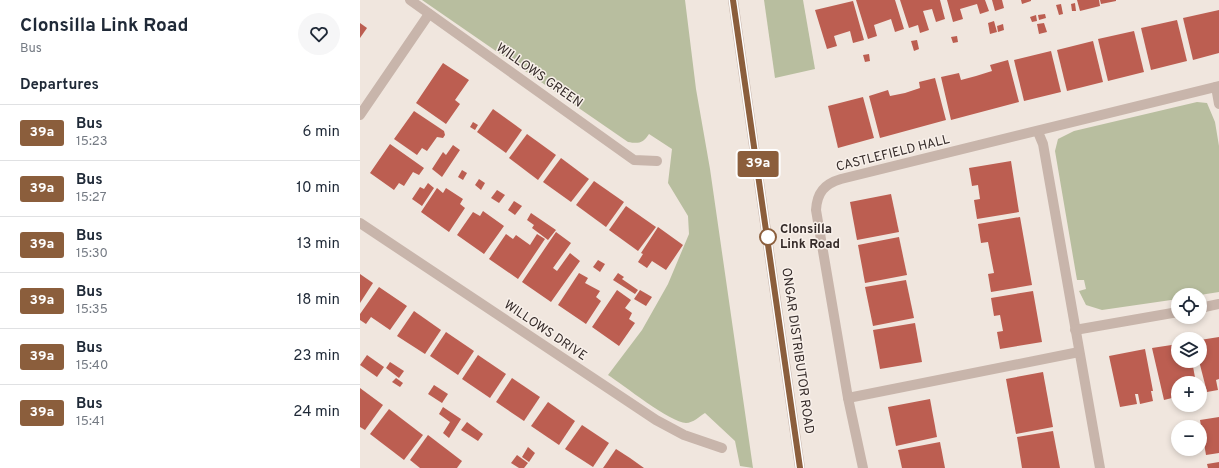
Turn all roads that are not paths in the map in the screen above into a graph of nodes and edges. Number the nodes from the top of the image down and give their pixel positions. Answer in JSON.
{"nodes":[{"id":1,"x":410,"y":0,"type":"edge"},
{"id":2,"x":733,"y":0,"type":"edge"},
{"id":3,"x":429,"y":14,"type":"junction"},
{"id":4,"x":1218,"y":86,"type":"edge"},
{"id":5,"x":1219,"y":104,"type":"edge"},
{"id":6,"x":360,"y":115,"type":"edge"},
{"id":7,"x":1038,"y":132,"type":"junction"},
{"id":8,"x":657,"y":160,"type":"dead end"},
{"id":9,"x":360,"y":223,"type":"edge"},
{"id":10,"x":1219,"y":304,"type":"edge"},
{"id":11,"x":1207,"y":307,"type":"edge"},
{"id":12,"x":1171,"y":313,"type":"edge"},
{"id":13,"x":1075,"y":330,"type":"junction"},
{"id":14,"x":1079,"y":352,"type":"junction"},
{"id":15,"x":848,"y":398,"type":"junction"},
{"id":16,"x":722,"y":448,"type":"dead end"},
{"id":17,"x":800,"y":468,"type":"edge"},
{"id":18,"x":862,"y":468,"type":"edge"},
{"id":19,"x":1100,"y":468,"type":"edge"}],
"edges":[{"from":1,"to":3,"type":"street","name":"WILLOWS GREEN"},
{"from":2,"to":17,"type":"street","name":"ONGAR DISTRIBUTOR ROAD"},
{"from":3,"to":6,"type":"street"},
{"from":3,"to":8,"type":"street","name":"WILLOWS GREEN"},
{"from":4,"to":5,"type":"street","name":"CASTLEFIELD HALL"},
{"from":4,"to":7,"type":"street","name":"CASTLEFIELD HALL"},
{"from":7,"to":13,"type":"street"},
{"from":7,"to":15,"type":"street","name":"CASTLEFIELD HALL"},
{"from":9,"to":16,"type":"street","name":"WILLOWS DRIVE"},
{"from":10,"to":11,"type":"street"},
{"from":12,"to":13,"type":"street"},
{"from":13,"to":14,"type":"street"},
{"from":14,"to":15,"type":"street"},
{"from":14,"to":19,"type":"street"},
{"from":15,"to":18,"type":"street","name":"CASTLEFIELD HALL"}]}
